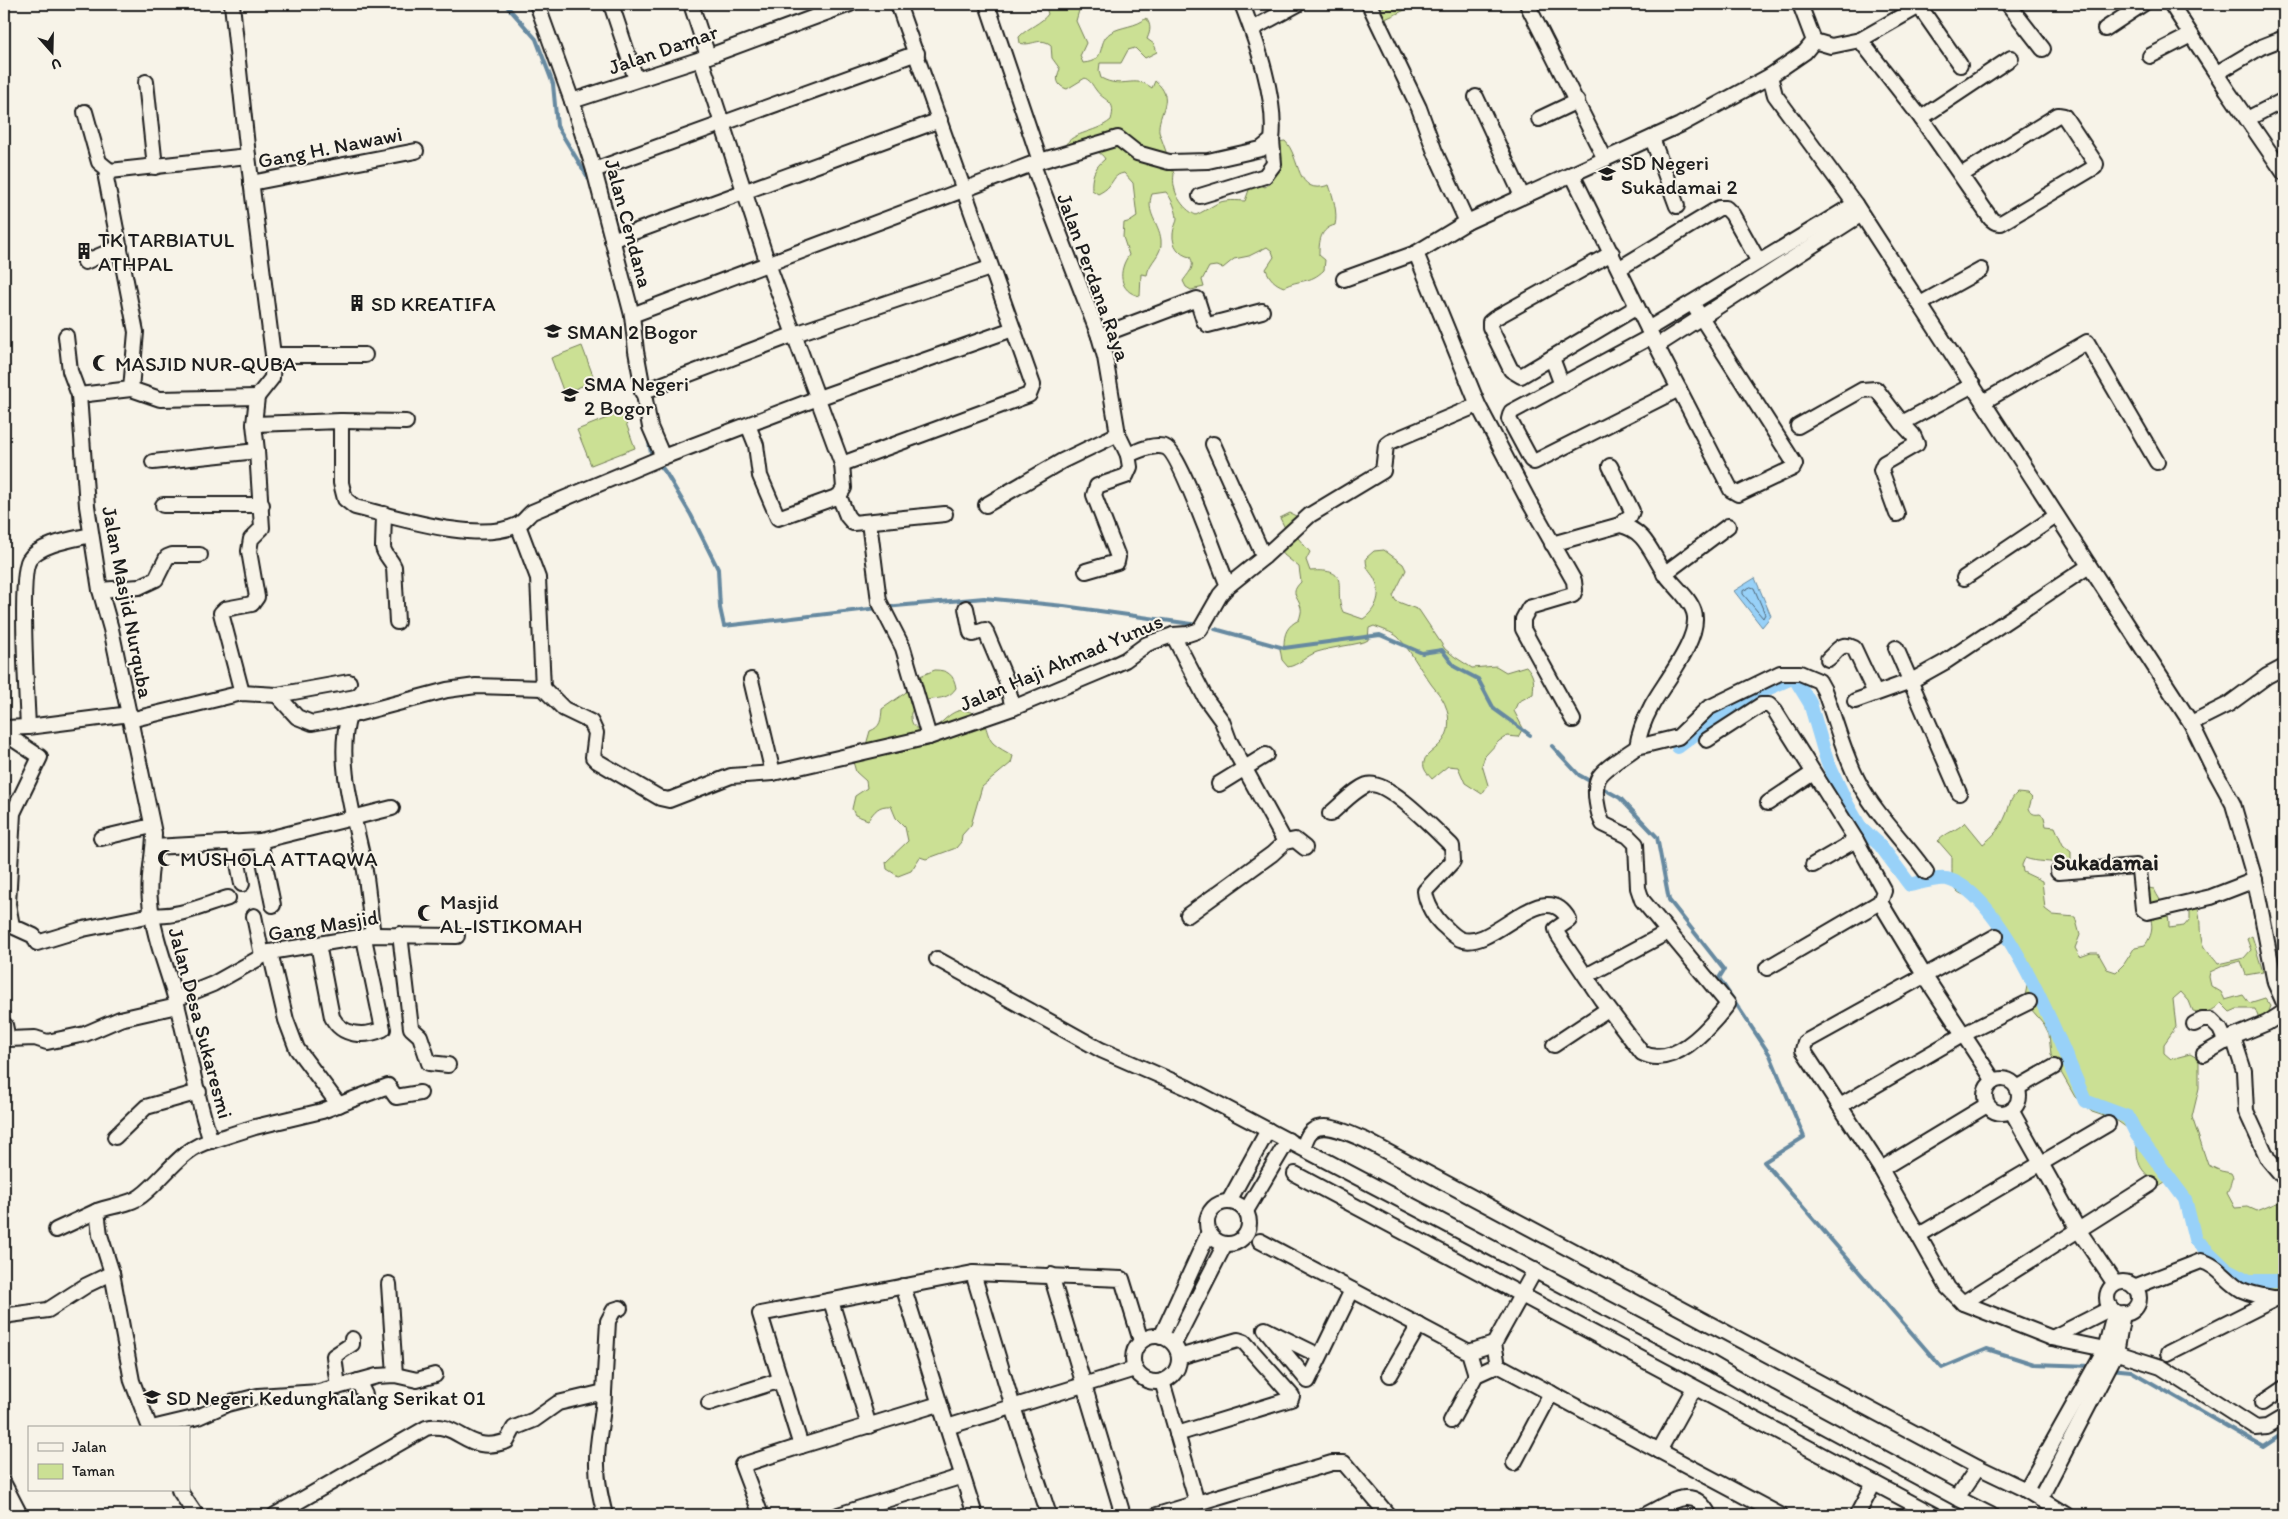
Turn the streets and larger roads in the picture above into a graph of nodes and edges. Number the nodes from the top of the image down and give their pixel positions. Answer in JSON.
{"nodes":[{"id":1,"x":232,"y":4,"type":"edge"},
{"id":2,"x":537,"y":4,"type":"edge"},
{"id":3,"x":611,"y":4,"type":"edge"},
{"id":4,"x":691,"y":4,"type":"edge"},
{"id":5,"x":850,"y":4,"type":"edge"},
{"id":6,"x":898,"y":4,"type":"edge"},
{"id":7,"x":987,"y":4,"type":"edge"},
{"id":8,"x":1242,"y":4,"type":"edge"},
{"id":9,"x":1298,"y":4,"type":"edge"},
{"id":10,"x":1369,"y":4,"type":"edge"},
{"id":11,"x":1527,"y":4,"type":"edge"},
{"id":12,"x":1800,"y":4,"type":"edge"},
{"id":13,"x":2008,"y":4,"type":"edge"},
{"id":14,"x":2144,"y":4,"type":"edge"},
{"id":15,"x":2171,"y":4,"type":"edge"},
{"id":16,"x":1921,"y":5,"type":"edge"},
{"id":17,"x":1252,"y":28,"type":"junction"},
{"id":18,"x":2105,"y":29,"type":"dead end"},
{"id":19,"x":2191,"y":35,"type":"junction"},
{"id":20,"x":2284,"y":38,"type":"edge"},
{"id":21,"x":1860,"y":40,"type":"junction"},
{"id":22,"x":1814,"y":41,"type":"junction"},
{"id":23,"x":2043,"y":49,"type":"dead end"},
{"id":24,"x":917,"y":53,"type":"junction"},
{"id":25,"x":2150,"y":56,"type":"dead end"},
{"id":26,"x":704,"y":57,"type":"junction"},
{"id":27,"x":2011,"y":58,"type":"dead end"},
{"id":28,"x":1960,"y":65,"type":"dead end"},
{"id":29,"x":2216,"y":73,"type":"junction"},
{"id":30,"x":1770,"y":76,"type":"junction"},
{"id":31,"x":636,"y":79,"type":"junction"},
{"id":32,"x":146,"y":82,"type":"dead end"},
{"id":33,"x":1476,"y":98,"type":"dead end"},
{"id":34,"x":2284,"y":100,"type":"edge"},
{"id":35,"x":572,"y":101,"type":"junction"},
{"id":36,"x":1577,"y":101,"type":"junction"},
{"id":37,"x":85,"y":112,"type":"dead end"},
{"id":38,"x":1921,"y":118,"type":"junction"},
{"id":39,"x":1539,"y":119,"type":"dead end"},
{"id":40,"x":2247,"y":119,"type":"junction"},
{"id":41,"x":940,"y":120,"type":"junction"},
{"id":42,"x":722,"y":125,"type":"junction"},
{"id":43,"x":1652,"y":138,"type":"junction"},
{"id":44,"x":1272,"y":140,"type":"junction"},
{"id":45,"x":416,"y":151,"type":"dead end"},
{"id":46,"x":248,"y":156,"type":"junction"},
{"id":47,"x":1605,"y":159,"type":"junction"},
{"id":48,"x":1036,"y":163,"type":"junction"},
{"id":49,"x":155,"y":168,"type":"junction"},
{"id":50,"x":594,"y":170,"type":"junction"},
{"id":51,"x":110,"y":171,"type":"junction"},
{"id":52,"x":2284,"y":173,"type":"edge"},
{"id":53,"x":1572,"y":174,"type":"junction"},
{"id":54,"x":1961,"y":175,"type":"junction"},
{"id":55,"x":251,"y":183,"type":"junction"},
{"id":56,"x":964,"y":190,"type":"junction"},
{"id":57,"x":744,"y":191,"type":"junction"},
{"id":58,"x":1200,"y":196,"type":"dead end"},
{"id":59,"x":1522,"y":196,"type":"junction"},
{"id":60,"x":1677,"y":206,"type":"dead end"},
{"id":61,"x":1857,"y":210,"type":"junction"},
{"id":62,"x":1467,"y":222,"type":"junction"},
{"id":63,"x":612,"y":240,"type":"junction"},
{"id":64,"x":120,"y":248,"type":"junction"},
{"id":65,"x":1777,"y":251,"type":"junction"},
{"id":66,"x":1416,"y":253,"type":"junction"},
{"id":67,"x":1612,"y":253,"type":"junction"},
{"id":68,"x":84,"y":262,"type":"dead end"},
{"id":69,"x":1760,"y":262,"type":"junction"},
{"id":70,"x":1786,"y":263,"type":"junction"},
{"id":71,"x":768,"y":264,"type":"junction"},
{"id":72,"x":990,"y":268,"type":"junction"},
{"id":73,"x":1620,"y":268,"type":"junction"},
{"id":74,"x":1981,"y":270,"type":"dead end"},
{"id":75,"x":1344,"y":279,"type":"dead end"},
{"id":76,"x":1692,"y":303,"type":"junction"},
{"id":77,"x":1920,"y":304,"type":"junction"},
{"id":78,"x":1637,"y":307,"type":"junction"},
{"id":79,"x":1262,"y":311,"type":"dead end"},
{"id":80,"x":632,"y":314,"type":"junction"},
{"id":81,"x":1700,"y":318,"type":"junction"},
{"id":82,"x":1013,"y":329,"type":"junction"},
{"id":83,"x":795,"y":334,"type":"junction"},
{"id":84,"x":66,"y":336,"type":"dead end"},
{"id":85,"x":1099,"y":336,"type":"junction"},
{"id":86,"x":1652,"y":337,"type":"junction"},
{"id":87,"x":273,"y":355,"type":"junction"},
{"id":88,"x":364,"y":355,"type":"dead end"},
{"id":89,"x":1552,"y":358,"type":"junction"},
{"id":90,"x":1562,"y":385,"type":"junction"},
{"id":91,"x":1973,"y":385,"type":"junction"},
{"id":92,"x":131,"y":389,"type":"junction"},
{"id":93,"x":1679,"y":389,"type":"junction"},
{"id":94,"x":642,"y":392,"type":"junction"},
{"id":95,"x":79,"y":395,"type":"junction"},
{"id":96,"x":257,"y":397,"type":"junction"},
{"id":97,"x":818,"y":398,"type":"junction"},
{"id":98,"x":1983,"y":402,"type":"junction"},
{"id":99,"x":1478,"y":406,"type":"junction"},
{"id":100,"x":341,"y":421,"type":"junction"},
{"id":101,"x":406,"y":422,"type":"dead end"},
{"id":102,"x":1902,"y":423,"type":"junction"},
{"id":103,"x":254,"y":424,"type":"junction"},
{"id":104,"x":748,"y":424,"type":"junction"},
{"id":105,"x":1798,"y":426,"type":"dead end"},
{"id":106,"x":1118,"y":434,"type":"junction"},
{"id":107,"x":1213,"y":444,"type":"dead end"},
{"id":108,"x":257,"y":451,"type":"junction"},
{"id":109,"x":1128,"y":455,"type":"junction"},
{"id":110,"x":661,"y":458,"type":"junction"},
{"id":111,"x":153,"y":462,"type":"dead end"},
{"id":112,"x":2157,"y":462,"type":"dead end"},
{"id":113,"x":842,"y":464,"type":"junction"},
{"id":114,"x":1610,"y":466,"type":"dead end"},
{"id":115,"x":839,"y":496,"type":"junction"},
{"id":116,"x":262,"y":505,"type":"junction"},
{"id":117,"x":986,"y":505,"type":"dead end"},
{"id":118,"x":163,"y":506,"type":"dead end"},
{"id":119,"x":384,"y":514,"type":"junction"},
{"id":120,"x":945,"y":514,"type":"dead end"},
{"id":121,"x":1897,"y":514,"type":"dead end"},
{"id":122,"x":2056,"y":516,"type":"junction"},
{"id":123,"x":869,"y":522,"type":"junction"},
{"id":124,"x":518,"y":525,"type":"junction"},
{"id":125,"x":1620,"y":525,"type":"junction"},
{"id":126,"x":1728,"y":526,"type":"dead end"},
{"id":127,"x":91,"y":535,"type":"junction"},
{"id":128,"x":1552,"y":544,"type":"junction"},
{"id":129,"x":200,"y":555,"type":"dead end"},
{"id":130,"x":1264,"y":557,"type":"junction"},
{"id":131,"x":2088,"y":566,"type":"junction"},
{"id":132,"x":1086,"y":571,"type":"dead end"},
{"id":133,"x":1664,"y":574,"type":"junction"},
{"id":134,"x":1964,"y":578,"type":"dead end"},
{"id":135,"x":1228,"y":586,"type":"junction"},
{"id":136,"x":100,"y":590,"type":"junction"},
{"id":137,"x":966,"y":608,"type":"dead end"},
{"id":138,"x":397,"y":622,"type":"dead end"},
{"id":139,"x":1173,"y":635,"type":"junction"},
{"id":140,"x":1896,"y":648,"type":"dead end"},
{"id":141,"x":1828,"y":659,"type":"dead end"},
{"id":142,"x":2284,"y":667,"type":"edge"},
{"id":143,"x":750,"y":680,"type":"dead end"},
{"id":144,"x":1911,"y":680,"type":"junction"},
{"id":145,"x":349,"y":682,"type":"dead end"},
{"id":146,"x":543,"y":688,"type":"junction"},
{"id":147,"x":242,"y":693,"type":"junction"},
{"id":148,"x":1875,"y":694,"type":"junction"},
{"id":149,"x":277,"y":696,"type":"junction"},
{"id":150,"x":1855,"y":701,"type":"dead end"},
{"id":151,"x":1013,"y":708,"type":"junction"},
{"id":152,"x":349,"y":716,"type":"junction"},
{"id":153,"x":130,"y":717,"type":"junction"},
{"id":154,"x":1573,"y":720,"type":"dead end"},
{"id":155,"x":2191,"y":723,"type":"junction"},
{"id":156,"x":4,"y":728,"type":"edge"},
{"id":157,"x":28,"y":728,"type":"junction"},
{"id":158,"x":4,"y":733,"type":"edge"},
{"id":159,"x":929,"y":737,"type":"junction"},
{"id":160,"x":1708,"y":740,"type":"dead end"},
{"id":161,"x":1637,"y":747,"type":"junction"},
{"id":162,"x":1266,"y":755,"type":"dead end"},
{"id":163,"x":1244,"y":767,"type":"junction"},
{"id":164,"x":773,"y":773,"type":"junction"},
{"id":165,"x":1813,"y":773,"type":"junction"},
{"id":166,"x":1219,"y":784,"type":"dead end"},
{"id":167,"x":1959,"y":793,"type":"dead end"},
{"id":168,"x":1768,"y":803,"type":"dead end"},
{"id":169,"x":392,"y":808,"type":"dead end"},
{"id":170,"x":1330,"y":814,"type":"dead end"},
{"id":171,"x":353,"y":818,"type":"junction"},
{"id":172,"x":152,"y":826,"type":"junction"},
{"id":173,"x":100,"y":838,"type":"dead end"},
{"id":174,"x":1856,"y":840,"type":"junction"},
{"id":175,"x":260,"y":841,"type":"junction"},
{"id":176,"x":234,"y":842,"type":"junction"},
{"id":177,"x":1285,"y":842,"type":"junction"},
{"id":178,"x":154,"y":847,"type":"junction"},
{"id":179,"x":1304,"y":848,"type":"dead end"},
{"id":180,"x":1813,"y":865,"type":"dead end"},
{"id":181,"x":1926,"y":872,"type":"dead end"},
{"id":182,"x":2058,"y":872,"type":"dead end"},
{"id":183,"x":2256,"y":880,"type":"junction"},
{"id":184,"x":242,"y":884,"type":"dead end"},
{"id":185,"x":228,"y":898,"type":"dead end"},
{"id":186,"x":1880,"y":902,"type":"junction"},
{"id":187,"x":6,"y":904,"type":"edge"},
{"id":188,"x":273,"y":905,"type":"dead end"},
{"id":189,"x":152,"y":915,"type":"junction"},
{"id":190,"x":1188,"y":915,"type":"dead end"},
{"id":191,"x":254,"y":916,"type":"dead end"},
{"id":192,"x":1668,"y":932,"type":"junction"},
{"id":193,"x":400,"y":934,"type":"junction"},
{"id":194,"x":368,"y":936,"type":"junction"},
{"id":195,"x":457,"y":936,"type":"dead end"},
{"id":196,"x":1996,"y":936,"type":"dead end"},
{"id":197,"x":318,"y":944,"type":"junction"},
{"id":198,"x":266,"y":953,"type":"junction"},
{"id":199,"x":937,"y":958,"type":"dead end"},
{"id":200,"x":1767,"y":968,"type":"dead end"},
{"id":201,"x":1924,"y":975,"type":"junction"},
{"id":202,"x":1586,"y":976,"type":"junction"},
{"id":203,"x":176,"y":1002,"type":"junction"},
{"id":204,"x":2029,"y":1002,"type":"dead end"},
{"id":205,"x":2284,"y":1003,"type":"edge"},
{"id":206,"x":1608,"y":1009,"type":"junction"},
{"id":207,"x":2284,"y":1012,"type":"edge"},
{"id":208,"x":2194,"y":1024,"type":"dead end"},
{"id":209,"x":5,"y":1025,"type":"edge"},
{"id":210,"x":1964,"y":1034,"type":"junction"},
{"id":211,"x":2229,"y":1040,"type":"junction"},
{"id":212,"x":1554,"y":1045,"type":"dead end"},
{"id":213,"x":2204,"y":1054,"type":"dead end"},
{"id":214,"x":448,"y":1065,"type":"dead end"},
{"id":215,"x":2054,"y":1067,"type":"dead end"},
{"id":216,"x":1994,"y":1082,"type":"junction"},
{"id":217,"x":2017,"y":1088,"type":"junction"},
{"id":218,"x":199,"y":1092,"type":"junction"},
{"id":219,"x":420,"y":1093,"type":"dead end"},
{"id":220,"x":339,"y":1105,"type":"junction"},
{"id":221,"x":1988,"y":1105,"type":"junction"},
{"id":222,"x":1840,"y":1106,"type":"junction"},
{"id":223,"x":2011,"y":1110,"type":"junction"},
{"id":224,"x":2108,"y":1124,"type":"dead end"},
{"id":225,"x":1268,"y":1130,"type":"junction"},
{"id":226,"x":115,"y":1138,"type":"dead end"},
{"id":227,"x":1288,"y":1140,"type":"junction"},
{"id":228,"x":211,"y":1141,"type":"junction"},
{"id":229,"x":1303,"y":1148,"type":"junction"},
{"id":230,"x":2040,"y":1164,"type":"junction"},
{"id":231,"x":1881,"y":1169,"type":"junction"},
{"id":232,"x":1295,"y":1174,"type":"dead end"},
{"id":233,"x":2284,"y":1178,"type":"edge"},
{"id":234,"x":2150,"y":1184,"type":"dead end"},
{"id":235,"x":1229,"y":1202,"type":"junction"},
{"id":236,"x":97,"y":1211,"type":"junction"},
{"id":237,"x":1246,"y":1211,"type":"junction"},
{"id":238,"x":56,"y":1230,"type":"dead end"},
{"id":239,"x":2079,"y":1231,"type":"junction"},
{"id":240,"x":1209,"y":1232,"type":"junction"},
{"id":241,"x":1919,"y":1235,"type":"junction"},
{"id":242,"x":1260,"y":1241,"type":"dead end"},
{"id":243,"x":1225,"y":1244,"type":"junction"},
{"id":244,"x":1534,"y":1270,"type":"junction"},
{"id":245,"x":112,"y":1273,"type":"junction"},
{"id":246,"x":973,"y":1273,"type":"junction"},
{"id":247,"x":1051,"y":1275,"type":"junction"},
{"id":248,"x":389,"y":1284,"type":"dead end"},
{"id":249,"x":2115,"y":1284,"type":"junction"},
{"id":250,"x":903,"y":1286,"type":"junction"},
{"id":251,"x":2134,"y":1287,"type":"junction"},
{"id":252,"x":1352,"y":1290,"type":"junction"},
{"id":253,"x":1521,"y":1295,"type":"junction"},
{"id":254,"x":2281,"y":1299,"type":"edge"},
{"id":255,"x":831,"y":1301,"type":"junction"},
{"id":256,"x":1963,"y":1303,"type":"junction"},
{"id":257,"x":620,"y":1308,"type":"dead end"},
{"id":258,"x":2116,"y":1311,"type":"junction"},
{"id":259,"x":4,"y":1318,"type":"edge"},
{"id":260,"x":1419,"y":1325,"type":"junction"},
{"id":261,"x":1161,"y":1337,"type":"junction"},
{"id":262,"x":2052,"y":1338,"type":"junction"},
{"id":263,"x":352,"y":1339,"type":"dead end"},
{"id":264,"x":1141,"y":1341,"type":"junction"},
{"id":265,"x":1494,"y":1344,"type":"junction"},
{"id":266,"x":1176,"y":1351,"type":"junction"},
{"id":267,"x":2110,"y":1351,"type":"junction"},
{"id":268,"x":1469,"y":1352,"type":"junction"},
{"id":269,"x":2168,"y":1353,"type":"dead end"},
{"id":270,"x":1320,"y":1356,"type":"dead end"},
{"id":271,"x":1498,"y":1365,"type":"junction"},
{"id":272,"x":1135,"y":1369,"type":"junction"},
{"id":273,"x":394,"y":1375,"type":"junction"},
{"id":274,"x":435,"y":1375,"type":"dead end"},
{"id":275,"x":1390,"y":1375,"type":"dead end"},
{"id":276,"x":1476,"y":1375,"type":"junction"},
{"id":277,"x":780,"y":1380,"type":"junction"},
{"id":278,"x":358,"y":1381,"type":"junction"},
{"id":279,"x":1162,"y":1381,"type":"junction"},
{"id":280,"x":1085,"y":1385,"type":"junction"},
{"id":281,"x":338,"y":1387,"type":"junction"},
{"id":282,"x":1694,"y":1388,"type":"junction"},
{"id":283,"x":2284,"y":1388,"type":"edge"},
{"id":284,"x":604,"y":1392,"type":"junction"},
{"id":285,"x":1551,"y":1393,"type":"junction"},
{"id":286,"x":365,"y":1395,"type":"dead end"},
{"id":287,"x":709,"y":1403,"type":"dead end"},
{"id":288,"x":2262,"y":1403,"type":"dead end"},
{"id":289,"x":940,"y":1404,"type":"junction"},
{"id":290,"x":1013,"y":1407,"type":"junction"},
{"id":291,"x":2284,"y":1417,"type":"edge"},
{"id":292,"x":1451,"y":1421,"type":"dead end"},
{"id":293,"x":150,"y":1426,"type":"edge"},
{"id":294,"x":160,"y":1426,"type":"edge"},
{"id":295,"x":869,"y":1426,"type":"junction"},
{"id":296,"x":947,"y":1427,"type":"junction"},
{"id":297,"x":1177,"y":1434,"type":"junction"},
{"id":298,"x":801,"y":1446,"type":"junction"},
{"id":299,"x":1659,"y":1450,"type":"junction"},
{"id":300,"x":1514,"y":1464,"type":"dead end"},
{"id":301,"x":1978,"y":1467,"type":"junction"},
{"id":302,"x":963,"y":1476,"type":"junction"},
{"id":303,"x":1874,"y":1483,"type":"junction"},
{"id":304,"x":4,"y":1484,"type":"edge"},
{"id":305,"x":2026,"y":1490,"type":"junction"},
{"id":306,"x":180,"y":1492,"type":"edge"},
{"id":307,"x":1957,"y":1498,"type":"junction"},
{"id":308,"x":2040,"y":1499,"type":"junction"},
{"id":309,"x":1197,"y":1503,"type":"junction"},
{"id":310,"x":20,"y":1515,"type":"edge"},
{"id":311,"x":196,"y":1515,"type":"edge"},
{"id":312,"x":275,"y":1515,"type":"edge"},
{"id":313,"x":605,"y":1515,"type":"edge"},
{"id":314,"x":761,"y":1515,"type":"edge"},
{"id":315,"x":838,"y":1515,"type":"edge"},
{"id":316,"x":975,"y":1515,"type":"edge"},
{"id":317,"x":1049,"y":1515,"type":"edge"},
{"id":318,"x":1123,"y":1515,"type":"edge"},
{"id":319,"x":1157,"y":1515,"type":"edge"},
{"id":320,"x":1388,"y":1515,"type":"edge"},
{"id":321,"x":1644,"y":1515,"type":"edge"},
{"id":322,"x":1709,"y":1515,"type":"edge"},
{"id":323,"x":1780,"y":1515,"type":"edge"},
{"id":324,"x":1857,"y":1515,"type":"edge"},
{"id":325,"x":1934,"y":1515,"type":"edge"},
{"id":326,"x":1991,"y":1515,"type":"edge"},
{"id":327,"x":2066,"y":1515,"type":"edge"}],
"edges":[{"from":1,"to":46,"type":"street"},
{"from":2,"to":35,"type":"street","name":"Jalan Cendana"},
{"from":3,"to":31,"type":"street"},
{"from":4,"to":26,"type":"street"},
{"from":5,"to":26,"type":"street","name":"Jalan Damar"},
{"from":6,"to":24,"type":"street"},
{"from":7,"to":48,"type":"street","name":"Jalan Perdana Raya"},
{"from":8,"to":17,"type":"street"},
{"from":9,"to":17,"type":"street"},
{"from":10,"to":62,"type":"street"},
{"from":11,"to":36,"type":"street"},
{"from":12,"to":22,"type":"street"},
{"from":13,"to":23,"type":"street"},
{"from":14,"to":18,"type":"street"},
{"from":15,"to":19,"type":"street"},
{"from":16,"to":21,"type":"street"},
{"from":16,"to":28,"type":"street"},
{"from":17,"to":44,"type":"street"},
{"from":19,"to":25,"type":"street"},
{"from":19,"to":29,"type":"street"},
{"from":20,"to":29,"type":"street"},
{"from":21,"to":22,"type":"street"},
{"from":21,"to":38,"type":"street"},
{"from":22,"to":30,"type":"street"},
{"from":24,"to":41,"type":"street"},
{"from":24,"to":42,"type":"street"},
{"from":26,"to":31,"type":"street","name":"Jalan Damar"},
{"from":26,"to":42,"type":"street"},
{"from":27,"to":38,"type":"street"},
{"from":29,"to":40,"type":"street"},
{"from":30,"to":43,"type":"street"},
{"from":30,"to":61,"type":"street"},
{"from":31,"to":35,"type":"street","name":"Jalan Damar"},
{"from":32,"to":49,"type":"street"},
{"from":33,"to":59,"type":"street"},
{"from":34,"to":40,"type":"street"},
{"from":35,"to":50,"type":"street","name":"Jalan Cendana"},
{"from":36,"to":39,"type":"street"},
{"from":36,"to":47,"type":"street"},
{"from":37,"to":51,"type":"street"},
{"from":38,"to":54,"type":"street"},
{"from":40,"to":52,"type":"street"},
{"from":41,"to":56,"type":"street"},
{"from":41,"to":57,"type":"street"},
{"from":42,"to":50,"type":"street"},
{"from":42,"to":57,"type":"street"},
{"from":43,"to":47,"type":"street"},
{"from":43,"to":60,"type":"street"},
{"from":44,"to":48,"type":"street"},
{"from":44,"to":58,"type":"street"},
{"from":45,"to":55,"type":"street","name":"Gang H. Nawawi"},
{"from":46,"to":49,"type":"street"},
{"from":46,"to":55,"type":"street"},
{"from":47,"to":53,"type":"street"},
{"from":48,"to":56,"type":"street"},
{"from":48,"to":85,"type":"street","name":"Jalan Perdana Raya"},
{"from":49,"to":51,"type":"street"},
{"from":50,"to":63,"type":"street","name":"Jalan Cendana"},
{"from":51,"to":64,"type":"street"},
{"from":53,"to":59,"type":"street"},
{"from":53,"to":67,"type":"street"},
{"from":54,"to":54,"type":"street"},
{"from":55,"to":87,"type":"street"},
{"from":56,"to":71,"type":"street"},
{"from":56,"to":72,"type":"street"},
{"from":57,"to":63,"type":"street"},
{"from":57,"to":71,"type":"street"},
{"from":59,"to":62,"type":"street"},
{"from":61,"to":65,"type":"street"},
{"from":61,"to":70,"type":"street"},
{"from":61,"to":77,"type":"street"},
{"from":62,"to":66,"type":"street"},
{"from":63,"to":80,"type":"street","name":"Jalan Cendana"},
{"from":64,"to":68,"type":"street"},
{"from":64,"to":92,"type":"street"},
{"from":65,"to":69,"type":"street"},
{"from":65,"to":70,"type":"street"},
{"from":66,"to":75,"type":"street"},
{"from":66,"to":99,"type":"street"},
{"from":67,"to":73,"type":"street"},
{"from":67,"to":89,"type":"street"},
{"from":69,"to":73,"type":"street"},
{"from":69,"to":76,"type":"street"},
{"from":70,"to":81,"type":"street"},
{"from":71,"to":80,"type":"street"},
{"from":71,"to":83,"type":"street"},
{"from":72,"to":82,"type":"street"},
{"from":72,"to":83,"type":"street"},
{"from":73,"to":78,"type":"street"},
{"from":74,"to":77,"type":"street"},
{"from":76,"to":81,"type":"street"},
{"from":76,"to":86,"type":"street"},
{"from":77,"to":91,"type":"street"},
{"from":78,"to":86,"type":"street"},
{"from":78,"to":89,"type":"street"},
{"from":79,"to":85,"type":"street"},
{"from":80,"to":94,"type":"street","name":"Jalan Cendana"},
{"from":81,"to":86,"type":"street"},
{"from":81,"to":93,"type":"street"},
{"from":82,"to":97,"type":"street"},
{"from":82,"to":113,"type":"street"},
{"from":83,"to":94,"type":"street"},
{"from":83,"to":97,"type":"street"},
{"from":84,"to":95,"type":"street","name":"Jalan Masjid Nurquba"},
{"from":85,"to":106,"type":"street","name":"Jalan Perdana Raya"},
{"from":86,"to":90,"type":"street"},
{"from":86,"to":93,"type":"street"},
{"from":87,"to":88,"type":"street"},
{"from":87,"to":96,"type":"street"},
{"from":89,"to":90,"type":"street"},
{"from":90,"to":93,"type":"street"},
{"from":91,"to":98,"type":"street"},
{"from":91,"to":102,"type":"street"},
{"from":92,"to":95,"type":"street"},
{"from":92,"to":96,"type":"street"},
{"from":94,"to":110,"type":"street","name":"Jalan Cendana"},
{"from":95,"to":127,"type":"street","name":"Jalan Masjid Nurquba"},
{"from":96,"to":103,"type":"street"},
{"from":97,"to":104,"type":"street"},
{"from":97,"to":113,"type":"street"},
{"from":98,"to":112,"type":"street"},
{"from":98,"to":122,"type":"street"},
{"from":99,"to":128,"type":"street"},
{"from":99,"to":130,"type":"street","name":"Jalan Haji Ahmad Yunus"},
{"from":100,"to":101,"type":"street"},
{"from":100,"to":103,"type":"street"},
{"from":100,"to":119,"type":"street"},
{"from":102,"to":105,"type":"street"},
{"from":102,"to":121,"type":"street"},
{"from":103,"to":108,"type":"street"},
{"from":104,"to":110,"type":"street"},
{"from":104,"to":115,"type":"street"},
{"from":106,"to":109,"type":"street","name":"Jalan Perdana Raya"},
{"from":106,"to":117,"type":"street"},
{"from":107,"to":130,"type":"street"},
{"from":108,"to":111,"type":"street"},
{"from":108,"to":116,"type":"street"},
{"from":109,"to":132,"type":"street"},
{"from":109,"to":135,"type":"street"},
{"from":110,"to":124,"type":"street"},
{"from":113,"to":115,"type":"street"},
{"from":114,"to":125,"type":"street"},
{"from":115,"to":123,"type":"street"},
{"from":116,"to":118,"type":"street"},
{"from":116,"to":147,"type":"street"},
{"from":119,"to":124,"type":"street"},
{"from":119,"to":138,"type":"street"},
{"from":120,"to":123,"type":"street"},
{"from":122,"to":131,"type":"street"},
{"from":122,"to":134,"type":"street"},
{"from":123,"to":159,"type":"street"},
{"from":124,"to":146,"type":"street"},
{"from":125,"to":128,"type":"street"},
{"from":125,"to":133,"type":"street"},
{"from":126,"to":133,"type":"street"},
{"from":127,"to":136,"type":"street","name":"Jalan Masjid Nurquba"},
{"from":127,"to":157,"type":"street"},
{"from":128,"to":154,"type":"street"},
{"from":129,"to":136,"type":"street"},
{"from":130,"to":135,"type":"street","name":"Jalan Haji Ahmad Yunus"},
{"from":131,"to":144,"type":"street"},
{"from":131,"to":155,"type":"street"},
{"from":133,"to":161,"type":"street"},
{"from":135,"to":139,"type":"street","name":"Jalan Haji Ahmad Yunus"},
{"from":136,"to":153,"type":"street","name":"Jalan Masjid Nurquba"},
{"from":137,"to":151,"type":"street"},
{"from":139,"to":151,"type":"street","name":"Jalan Haji Ahmad Yunus"},
{"from":139,"to":163,"type":"street"},
{"from":140,"to":144,"type":"street"},
{"from":141,"to":148,"type":"street"},
{"from":142,"to":155,"type":"street"},
{"from":143,"to":164,"type":"street"},
{"from":144,"to":148,"type":"street"},
{"from":144,"to":167,"type":"street"},
{"from":145,"to":149,"type":"street"},
{"from":146,"to":152,"type":"street"},
{"from":146,"to":164,"type":"street","name":"Jalan Haji Ahmad Yunus"},
{"from":147,"to":149,"type":"street"},
{"from":147,"to":153,"type":"street"},
{"from":148,"to":150,"type":"street"},
{"from":149,"to":152,"type":"street"},
{"from":151,"to":159,"type":"street","name":"Jalan Haji Ahmad Yunus"},
{"from":152,"to":171,"type":"street"},
{"from":153,"to":157,"type":"street"},
{"from":153,"to":172,"type":"street","name":"Jalan Desa Sukaresmi"},
{"from":155,"to":183,"type":"street"},
{"from":156,"to":157,"type":"street"},
{"from":158,"to":187,"type":"street","name":"Jalan Desa Sukaresmi"},
{"from":159,"to":164,"type":"street","name":"Jalan Haji Ahmad Yunus"},
{"from":160,"to":165,"type":"street"},
{"from":161,"to":181,"type":"street"},
{"from":161,"to":192,"type":"street"},
{"from":162,"to":163,"type":"street"},
{"from":163,"to":166,"type":"street"},
{"from":163,"to":177,"type":"street"},
{"from":165,"to":168,"type":"street"},
{"from":165,"to":174,"type":"street"},
{"from":169,"to":171,"type":"street"},
{"from":170,"to":202,"type":"street"},
{"from":171,"to":175,"type":"street"},
{"from":171,"to":194,"type":"street"},
{"from":172,"to":173,"type":"street"},
{"from":172,"to":178,"type":"street","name":"Jalan Desa Sukaresmi"},
{"from":174,"to":180,"type":"street"},
{"from":174,"to":186,"type":"street"},
{"from":175,"to":176,"type":"street"},
{"from":175,"to":188,"type":"street"},
{"from":176,"to":178,"type":"street"},
{"from":176,"to":184,"type":"street"},
{"from":177,"to":179,"type":"street"},
{"from":177,"to":190,"type":"street"},
{"from":178,"to":189,"type":"street","name":"Jalan Desa Sukaresmi"},
{"from":182,"to":183,"type":"street"},
{"from":183,"to":205,"type":"street"},
{"from":185,"to":189,"type":"street"},
{"from":186,"to":200,"type":"street"},
{"from":186,"to":201,"type":"street"},
{"from":187,"to":189,"type":"street","name":"Jalan Desa Sukaresmi"},
{"from":189,"to":203,"type":"street","name":"Jalan Desa Sukaresmi"},
{"from":191,"to":198,"type":"street"},
{"from":192,"to":202,"type":"street"},
{"from":192,"to":206,"type":"street"},
{"from":193,"to":194,"type":"street","name":"Gang Masjid"},
{"from":193,"to":195,"type":"street","name":"Gang Masjid"},
{"from":193,"to":214,"type":"street"},
{"from":194,"to":197,"type":"street","name":"Gang Masjid"},
{"from":194,"to":197,"type":"street"},
{"from":196,"to":201,"type":"street"},
{"from":197,"to":198,"type":"street","name":"Gang Masjid"},
{"from":198,"to":203,"type":"street","name":"Gang Masjid"},
{"from":198,"to":220,"type":"street"},
{"from":199,"to":225,"type":"street"},
{"from":201,"to":210,"type":"street"},
{"from":201,"to":222,"type":"street"},
{"from":202,"to":206,"type":"street"},
{"from":203,"to":209,"type":"street","name":"Gang Masjid"},
{"from":203,"to":218,"type":"street","name":"Jalan Desa Sukaresmi"},
{"from":204,"to":210,"type":"street"},
{"from":206,"to":212,"type":"street"},
{"from":207,"to":211,"type":"street"},
{"from":208,"to":211,"type":"street"},
{"from":210,"to":216,"type":"street"},
{"from":210,"to":222,"type":"street"},
{"from":211,"to":213,"type":"street"},
{"from":211,"to":233,"type":"street"},
{"from":215,"to":217,"type":"street"},
{"from":216,"to":217,"type":"street"},
{"from":216,"to":221,"type":"street"},
{"from":217,"to":223,"type":"street"},
{"from":218,"to":226,"type":"street","name":"Jalan Desa Sukaresmi"},
{"from":218,"to":228,"type":"street","name":"Jalan Desa Sukaresmi"},
{"from":219,"to":220,"type":"street","name":"Jalan Desa Sukaresmi"},
{"from":220,"to":228,"type":"street","name":"Jalan Desa Sukaresmi"},
{"from":221,"to":223,"type":"street"},
{"from":221,"to":231,"type":"street"},
{"from":222,"to":231,"type":"street"},
{"from":223,"to":230,"type":"street"},
{"from":224,"to":230,"type":"street"},
{"from":225,"to":227,"type":"street"},
{"from":225,"to":235,"type":"street"},
{"from":227,"to":229,"type":"street"},
{"from":227,"to":237,"type":"street"},
{"from":228,"to":236,"type":"street","name":"Jalan Desa Sukaresmi"},
{"from":229,"to":244,"type":"street"},
{"from":229,"to":301,"type":"street"},
{"from":230,"to":239,"type":"street"},
{"from":230,"to":241,"type":"street"},
{"from":231,"to":241,"type":"street"},
{"from":232,"to":253,"type":"street"},
{"from":234,"to":239,"type":"street"},
{"from":235,"to":237,"type":"street"},
{"from":235,"to":240,"type":"street"},
{"from":236,"to":238,"type":"street","name":"Jalan Desa Sukaresmi"},
{"from":236,"to":245,"type":"street"},
{"from":237,"to":243,"type":"street"},
{"from":239,"to":249,"type":"street"},
{"from":239,"to":256,"type":"street"},
{"from":240,"to":243,"type":"street"},
{"from":240,"to":261,"type":"street"},
{"from":241,"to":256,"type":"street"},
{"from":242,"to":252,"type":"street"},
{"from":243,"to":266,"type":"street"},
{"from":244,"to":253,"type":"street"},
{"from":244,"to":307,"type":"street"},
{"from":245,"to":259,"type":"street"},
{"from":245,"to":293,"type":"street"},
{"from":246,"to":247,"type":"street"},
{"from":246,"to":250,"type":"street"},
{"from":246,"to":290,"type":"street"},
{"from":247,"to":264,"type":"street"},
{"from":247,"to":280,"type":"street"},
{"from":248,"to":273,"type":"street"},
{"from":249,"to":251,"type":"street"},
{"from":249,"to":258,"type":"street"},
{"from":250,"to":255,"type":"street"},
{"from":250,"to":289,"type":"street"},
{"from":251,"to":254,"type":"street"},
{"from":251,"to":258,"type":"street"},
{"from":252,"to":260,"type":"street"},
{"from":252,"to":270,"type":"street"},
{"from":253,"to":265,"type":"street"},
{"from":253,"to":282,"type":"street"},
{"from":254,"to":269,"type":"street"},
{"from":255,"to":277,"type":"street"},
{"from":255,"to":295,"type":"street"},
{"from":256,"to":262,"type":"street"},
{"from":257,"to":284,"type":"street"},
{"from":258,"to":262,"type":"street"},
{"from":258,"to":267,"type":"street"},
{"from":260,"to":268,"type":"street"},
{"from":260,"to":275,"type":"street"},
{"from":261,"to":264,"type":"street"},
{"from":261,"to":266,"type":"street"},
{"from":262,"to":267,"type":"street"},
{"from":263,"to":281,"type":"street"},
{"from":264,"to":272,"type":"street"},
{"from":265,"to":268,"type":"street"},
{"from":265,"to":271,"type":"street"},
{"from":266,"to":279,"type":"street"},
{"from":266,"to":297,"type":"street"},
{"from":267,"to":291,"type":"street"},
{"from":267,"to":305,"type":"street"},
{"from":267,"to":308,"type":"street"},
{"from":268,"to":276,"type":"street"},
{"from":271,"to":276,"type":"street"},
{"from":271,"to":285,"type":"street"},
{"from":272,"to":279,"type":"street"},
{"from":272,"to":280,"type":"street"},
{"from":273,"to":274,"type":"street"},
{"from":273,"to":278,"type":"street"},
{"from":276,"to":292,"type":"street"},
{"from":277,"to":287,"type":"street"},
{"from":277,"to":298,"type":"street"},
{"from":278,"to":281,"type":"street"},
{"from":278,"to":286,"type":"street"},
{"from":279,"to":297,"type":"street"},
{"from":280,"to":290,"type":"street"},
{"from":280,"to":318,"type":"street"},
{"from":281,"to":294,"type":"street"},
{"from":282,"to":299,"type":"street"},
{"from":282,"to":303,"type":"street"},
{"from":283,"to":288,"type":"street"},
{"from":284,"to":312,"type":"street"},
{"from":284,"to":313,"type":"street"},
{"from":285,"to":299,"type":"street"},
{"from":285,"to":300,"type":"street"},
{"from":289,"to":295,"type":"street"},
{"from":289,"to":296,"type":"street"},
{"from":290,"to":296,"type":"street"},
{"from":290,"to":317,"type":"street"},
{"from":295,"to":298,"type":"street"},
{"from":296,"to":302,"type":"street"},
{"from":297,"to":309,"type":"street"},
{"from":298,"to":314,"type":"street"},
{"from":299,"to":323,"type":"street"},
{"from":301,"to":305,"type":"street"},
{"from":301,"to":307,"type":"street"},
{"from":302,"to":315,"type":"street"},
{"from":302,"to":316,"type":"street"},
{"from":303,"to":324,"type":"street"},
{"from":303,"to":325,"type":"street"},
{"from":304,"to":310,"type":"street"},
{"from":305,"to":308,"type":"street"},
{"from":306,"to":311,"type":"street"},
{"from":307,"to":326,"type":"street"},
{"from":308,"to":327,"type":"street"},
{"from":309,"to":319,"type":"street"},
{"from":309,"to":320,"type":"street"},
{"from":321,"to":322,"type":"street"}]}
